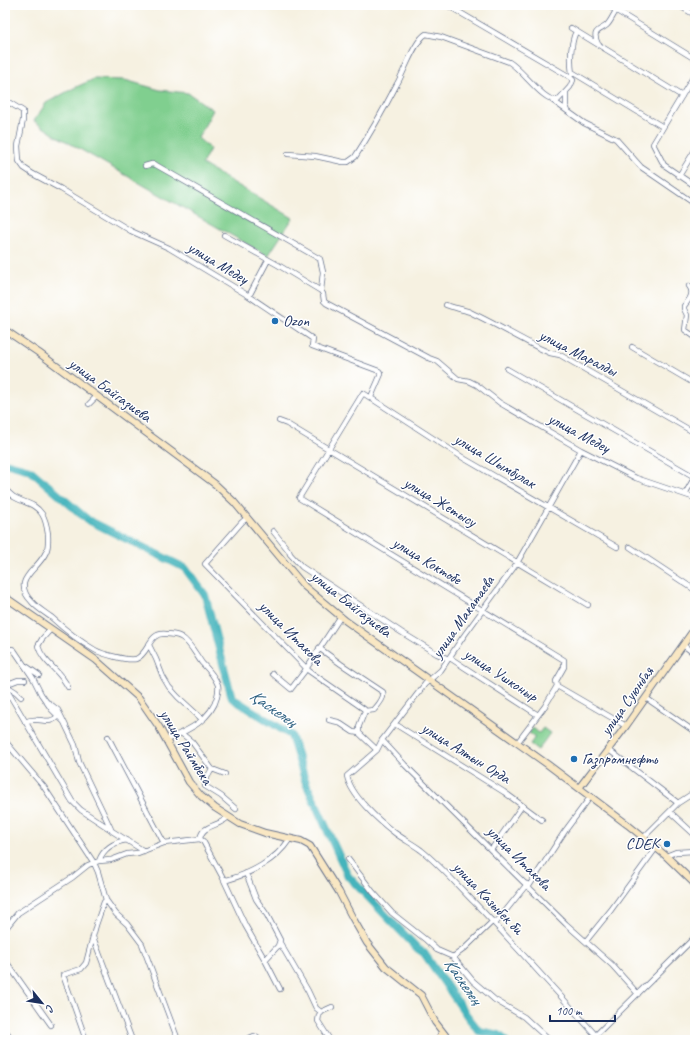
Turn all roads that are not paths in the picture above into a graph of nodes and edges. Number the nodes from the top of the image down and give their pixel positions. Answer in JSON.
{"nodes":[{"id":1,"x":447,"y":5,"type":"edge"},
{"id":2,"x":607,"y":5,"type":"edge"},
{"id":3,"x":678,"y":5,"type":"edge"},
{"id":4,"x":616,"y":11,"type":"junction"},
{"id":5,"x":695,"y":15,"type":"edge"},
{"id":6,"x":598,"y":44,"type":"junction"},
{"id":7,"x":695,"y":59,"type":"edge"},
{"id":8,"x":572,"y":72,"type":"junction"},
{"id":9,"x":695,"y":74,"type":"edge"},
{"id":10,"x":573,"y":80,"type":"junction"},
{"id":11,"x":566,"y":93,"type":"junction"},
{"id":12,"x":682,"y":96,"type":"junction"},
{"id":13,"x":5,"y":100,"type":"edge"},
{"id":14,"x":552,"y":100,"type":"junction"},
{"id":15,"x":568,"y":111,"type":"junction"},
{"id":16,"x":663,"y":128,"type":"junction"},
{"id":17,"x":695,"y":150,"type":"edge"},
{"id":18,"x":288,"y":154,"type":"dead end"},
{"id":19,"x":145,"y":166,"type":"dead end"},
{"id":20,"x":679,"y":176,"type":"junction"},
{"id":21,"x":695,"y":186,"type":"edge"},
{"id":22,"x":695,"y":204,"type":"edge"},
{"id":23,"x":224,"y":235,"type":"dead end"},
{"id":24,"x":268,"y":260,"type":"junction"},
{"id":25,"x":689,"y":286,"type":"dead end"},
{"id":26,"x":321,"y":291,"type":"junction"},
{"id":27,"x":249,"y":296,"type":"junction"},
{"id":28,"x":446,"y":305,"type":"dead end"},
{"id":29,"x":5,"y":330,"type":"edge"},
{"id":30,"x":695,"y":337,"type":"edge"},
{"id":31,"x":632,"y":348,"type":"dead end"},
{"id":32,"x":507,"y":369,"type":"dead end"},
{"id":33,"x":695,"y":384,"type":"edge"},
{"id":34,"x":96,"y":397,"type":"junction"},
{"id":35,"x":371,"y":397,"type":"junction"},
{"id":36,"x":89,"y":404,"type":"dead end"},
{"id":37,"x":279,"y":421,"type":"dead end"},
{"id":38,"x":695,"y":432,"type":"edge"},
{"id":39,"x":329,"y":448,"type":"junction"},
{"id":40,"x":581,"y":450,"type":"junction"},
{"id":41,"x":5,"y":489,"type":"edge"},
{"id":42,"x":685,"y":494,"type":"junction"},
{"id":43,"x":695,"y":498,"type":"edge"},
{"id":44,"x":548,"y":508,"type":"junction"},
{"id":45,"x":247,"y":518,"type":"junction"},
{"id":46,"x":273,"y":531,"type":"dead end"},
{"id":47,"x":617,"y":546,"type":"dead end"},
{"id":48,"x":630,"y":547,"type":"dead end"},
{"id":49,"x":517,"y":563,"type":"junction"},
{"id":50,"x":695,"y":590,"type":"edge"},
{"id":51,"x":5,"y":597,"type":"edge"},
{"id":52,"x":588,"y":605,"type":"dead end"},
{"id":53,"x":482,"y":611,"type":"junction"},
{"id":54,"x":341,"y":616,"type":"junction"},
{"id":55,"x":695,"y":628,"type":"edge"},
{"id":56,"x":51,"y":629,"type":"junction"},
{"id":57,"x":149,"y":645,"type":"junction"},
{"id":58,"x":683,"y":645,"type":"junction"},
{"id":59,"x":319,"y":648,"type":"junction"},
{"id":60,"x":5,"y":650,"type":"edge"},
{"id":61,"x":695,"y":654,"type":"edge"},
{"id":62,"x":449,"y":658,"type":"junction"},
{"id":63,"x":24,"y":666,"type":"junction"},
{"id":64,"x":306,"y":668,"type":"junction"},
{"id":65,"x":272,"y":674,"type":"dead end"},
{"id":66,"x":39,"y":675,"type":"dead end"},
{"id":67,"x":25,"y":680,"type":"dead end"},
{"id":68,"x":430,"y":680,"type":"junction"},
{"id":69,"x":5,"y":686,"type":"edge"},
{"id":70,"x":557,"y":686,"type":"junction"},
{"id":71,"x":68,"y":687,"type":"dead end"},
{"id":72,"x":21,"y":697,"type":"dead end"},
{"id":73,"x":646,"y":698,"type":"junction"},
{"id":74,"x":46,"y":701,"type":"junction"},
{"id":75,"x":365,"y":711,"type":"junction"},
{"id":76,"x":538,"y":715,"type":"junction"},
{"id":77,"x":58,"y":716,"type":"junction"},
{"id":78,"x":204,"y":720,"type":"junction"},
{"id":79,"x":329,"y":720,"type":"dead end"},
{"id":80,"x":25,"y":722,"type":"junction"},
{"id":81,"x":64,"y":722,"type":"junction"},
{"id":82,"x":395,"y":724,"type":"junction"},
{"id":83,"x":626,"y":726,"type":"junction"},
{"id":84,"x":695,"y":732,"type":"edge"},
{"id":85,"x":181,"y":733,"type":"junction"},
{"id":86,"x":359,"y":733,"type":"junction"},
{"id":87,"x":108,"y":737,"type":"dead end"},
{"id":88,"x":166,"y":740,"type":"junction"},
{"id":89,"x":382,"y":740,"type":"junction"},
{"id":90,"x":5,"y":741,"type":"edge"},
{"id":91,"x":517,"y":743,"type":"junction"},
{"id":92,"x":377,"y":750,"type":"junction"},
{"id":93,"x":608,"y":750,"type":"junction"},
{"id":94,"x":212,"y":769,"type":"junction"},
{"id":95,"x":225,"y":774,"type":"dead end"},
{"id":96,"x":349,"y":782,"type":"joint"},
{"id":97,"x":579,"y":788,"type":"junction"},
{"id":98,"x":695,"y":792,"type":"edge"},
{"id":99,"x":590,"y":796,"type":"junction"},
{"id":100,"x":678,"y":803,"type":"junction"},
{"id":101,"x":522,"y":806,"type":"junction"},
{"id":102,"x":236,"y":809,"type":"dead end"},
{"id":103,"x":670,"y":812,"type":"junction"},
{"id":104,"x":228,"y":817,"type":"junction"},
{"id":105,"x":542,"y":820,"type":"dead end"},
{"id":106,"x":111,"y":830,"type":"junction"},
{"id":107,"x":695,"y":835,"type":"edge"},
{"id":108,"x":644,"y":837,"type":"junction"},
{"id":109,"x":200,"y":839,"type":"junction"},
{"id":110,"x":127,"y":840,"type":"junction"},
{"id":111,"x":289,"y":840,"type":"junction"},
{"id":112,"x":164,"y":844,"type":"junction"},
{"id":113,"x":656,"y":848,"type":"junction"},
{"id":114,"x":492,"y":850,"type":"junction"},
{"id":115,"x":144,"y":851,"type":"junction"},
{"id":116,"x":695,"y":851,"type":"edge"},
{"id":117,"x":666,"y":856,"type":"junction"},
{"id":118,"x":348,"y":859,"type":"dead end"},
{"id":119,"x":96,"y":862,"type":"junction"},
{"id":120,"x":246,"y":873,"type":"junction"},
{"id":121,"x":223,"y":878,"type":"junction"},
{"id":122,"x":695,"y":884,"type":"edge"},
{"id":123,"x":528,"y":885,"type":"junction"},
{"id":124,"x":106,"y":900,"type":"junction"},
{"id":125,"x":494,"y":923,"type":"junction"},
{"id":126,"x":5,"y":929,"type":"edge"},
{"id":127,"x":94,"y":937,"type":"junction"},
{"id":128,"x":695,"y":937,"type":"edge"},
{"id":129,"x":586,"y":941,"type":"junction"},
{"id":130,"x":280,"y":943,"type":"junction"},
{"id":131,"x":453,"y":957,"type":"junction"},
{"id":132,"x":5,"y":960,"type":"edge"},
{"id":133,"x":265,"y":960,"type":"junction"},
{"id":134,"x":280,"y":989,"type":"dead end"},
{"id":135,"x":638,"y":994,"type":"junction"},
{"id":136,"x":332,"y":1007,"type":"dead end"},
{"id":137,"x":323,"y":1011,"type":"junction"},
{"id":138,"x":51,"y":1025,"type":"dead end"},
{"id":139,"x":5,"y":1030,"type":"edge"},
{"id":140,"x":442,"y":1032,"type":"junction"},
{"id":141,"x":596,"y":1036,"type":"junction"},
{"id":142,"x":12,"y":1040,"type":"edge"},
{"id":143,"x":86,"y":1040,"type":"edge"},
{"id":144,"x":132,"y":1040,"type":"edge"},
{"id":145,"x":178,"y":1040,"type":"edge"},
{"id":146,"x":245,"y":1040,"type":"edge"},
{"id":147,"x":261,"y":1040,"type":"edge"},
{"id":148,"x":330,"y":1040,"type":"edge"},
{"id":149,"x":439,"y":1040,"type":"edge"},
{"id":150,"x":449,"y":1040,"type":"edge"},
{"id":151,"x":549,"y":1040,"type":"edge"},
{"id":152,"x":600,"y":1040,"type":"edge"}],
"edges":[{"from":1,"to":10,"type":"street"},
{"from":2,"to":4,"type":"street"},
{"from":3,"to":5,"type":"street"},
{"from":4,"to":6,"type":"street"},
{"from":4,"to":7,"type":"street"},
{"from":6,"to":8,"type":"street"},
{"from":6,"to":12,"type":"street"},
{"from":8,"to":10,"type":"street"},
{"from":8,"to":16,"type":"street"},
{"from":9,"to":12,"type":"street"},
{"from":10,"to":11,"type":"street"},
{"from":11,"to":14,"type":"street"},
{"from":11,"to":15,"type":"street"},
{"from":12,"to":16,"type":"street"},
{"from":13,"to":27,"type":"street","name":"улица Медеу"},
{"from":14,"to":15,"type":"street"},
{"from":14,"to":18,"type":"street"},
{"from":15,"to":22,"type":"street"},
{"from":16,"to":20,"type":"street"},
{"from":17,"to":20,"type":"street"},
{"from":19,"to":26,"type":"street"},
{"from":20,"to":21,"type":"street"},
{"from":23,"to":24,"type":"street"},
{"from":24,"to":26,"type":"street"},
{"from":24,"to":27,"type":"street"},
{"from":25,"to":30,"type":"street"},
{"from":26,"to":40,"type":"street","name":"улица Медеу"},
{"from":27,"to":35,"type":"street","name":"улица Медеу"},
{"from":28,"to":38,"type":"street","name":"улица Маралды"},
{"from":29,"to":34,"type":"main road","name":"улица Байгазиева"},
{"from":31,"to":33,"type":"street"},
{"from":32,"to":42,"type":"street"},
{"from":34,"to":36,"type":"street"},
{"from":34,"to":45,"type":"main road","name":"улица Байгазиева"},
{"from":35,"to":39,"type":"street","name":"улица Шымбулак"},
{"from":35,"to":44,"type":"street","name":"улица Шымбулак"},
{"from":37,"to":39,"type":"street","name":"улица Жетысу"},
{"from":39,"to":49,"type":"street","name":"улица Жетысу"},
{"from":39,"to":53,"type":"street","name":"улица Коктобе"},
{"from":40,"to":42,"type":"street","name":"улица Медеу"},
{"from":40,"to":44,"type":"street","name":"улица Макатаева"},
{"from":41,"to":57,"type":"street"},
{"from":42,"to":43,"type":"street","name":"улица Медеу"},
{"from":44,"to":47,"type":"street","name":"улица Шымбулак"},
{"from":44,"to":49,"type":"street","name":"улица Макатаева"},
{"from":45,"to":54,"type":"main road","name":"улица Байгазиева"},
{"from":45,"to":64,"type":"street","name":"улица Итакова"},
{"from":46,"to":62,"type":"street","name":"улица Ушконыр"},
{"from":48,"to":50,"type":"street"},
{"from":49,"to":52,"type":"street","name":"улица Жетысу"},
{"from":49,"to":53,"type":"street","name":"улица Макатаева"},
{"from":51,"to":56,"type":"main road","name":"улица Раймбека"},
{"from":53,"to":62,"type":"street","name":"улица Макатаева"},
{"from":53,"to":70,"type":"street","name":"улица Коктобе"},
{"from":54,"to":59,"type":"street"},
{"from":54,"to":68,"type":"main road","name":"улица Байгазиева"},
{"from":55,"to":58,"type":"main road","name":"улица Суюнбая"},
{"from":56,"to":71,"type":"street"},
{"from":56,"to":88,"type":"main road","name":"улица Раймбека"},
{"from":57,"to":78,"type":"street"},
{"from":57,"to":78,"type":"street"},
{"from":58,"to":61,"type":"street"},
{"from":58,"to":73,"type":"main road","name":"улица Суюнбая"},
{"from":59,"to":64,"type":"street"},
{"from":59,"to":75,"type":"street"},
{"from":60,"to":63,"type":"street"},
{"from":62,"to":68,"type":"street","name":"улица Макатаева"},
{"from":62,"to":76,"type":"street","name":"улица Ушконыр"},
{"from":63,"to":66,"type":"street"},
{"from":63,"to":74,"type":"street"},
{"from":64,"to":65,"type":"street"},
{"from":64,"to":75,"type":"street","name":"улица Итакова"},
{"from":67,"to":69,"type":"street"},
{"from":68,"to":82,"type":"street","name":"улица Макатаева"},
{"from":68,"to":91,"type":"main road","name":"улица Байгазиева"},
{"from":69,"to":72,"type":"street"},
{"from":69,"to":80,"type":"street"},
{"from":70,"to":76,"type":"street"},
{"from":70,"to":83,"type":"street"},
{"from":73,"to":83,"type":"main road","name":"улица Суюнбая"},
{"from":73,"to":84,"type":"street"},
{"from":74,"to":77,"type":"street"},
{"from":74,"to":81,"type":"street"},
{"from":75,"to":86,"type":"street"},
{"from":76,"to":91,"type":"street"},
{"from":77,"to":80,"type":"street"},
{"from":77,"to":81,"type":"street"},
{"from":78,"to":85,"type":"street"},
{"from":79,"to":86,"type":"street"},
{"from":80,"to":106,"type":"street"},
{"from":81,"to":106,"type":"street"},
{"from":82,"to":89,"type":"street","name":"улица Макатаева"},
{"from":82,"to":101,"type":"street","name":"улица Алтын Орда"},
{"from":83,"to":93,"type":"main road","name":"улица Суюнбая"},
{"from":85,"to":88,"type":"street"},
{"from":85,"to":94,"type":"street"},
{"from":86,"to":92,"type":"street"},
{"from":87,"to":112,"type":"street"},
{"from":88,"to":104,"type":"main road","name":"улица Раймбека"},
{"from":89,"to":92,"type":"street","name":"улица Макатаева"},
{"from":89,"to":114,"type":"street","name":"улица Итакова"},
{"from":90,"to":119,"type":"street"},
{"from":91,"to":97,"type":"main road","name":"улица Байгазиева"},
{"from":92,"to":96,"type":"street","name":"улица Макатаева"},
{"from":93,"to":97,"type":"main road","name":"улица Суюнбая"},
{"from":93,"to":100,"type":"street"},
{"from":94,"to":95,"type":"street"},
{"from":94,"to":102,"type":"street"},
{"from":96,"to":125,"type":"street","name":"улица Казыбек би"},
{"from":97,"to":99,"type":"main road","name":"улица Байгазиева"},
{"from":98,"to":100,"type":"street"},
{"from":99,"to":108,"type":"main road","name":"улица Байгазиева"},
{"from":99,"to":123,"type":"street"},
{"from":100,"to":103,"type":"street"},
{"from":101,"to":105,"type":"street","name":"улица Алтын Орда"},
{"from":101,"to":114,"type":"street"},
{"from":103,"to":107,"type":"street"},
{"from":103,"to":108,"type":"street"},
{"from":104,"to":109,"type":"street"},
{"from":104,"to":111,"type":"main road","name":"улица Раймбека"},
{"from":106,"to":110,"type":"street"},
{"from":108,"to":113,"type":"main road","name":"улица Байгазиева"},
{"from":109,"to":112,"type":"street"},
{"from":109,"to":121,"type":"street"},
{"from":110,"to":115,"type":"street"},
{"from":110,"to":119,"type":"street"},
{"from":111,"to":120,"type":"street"},
{"from":111,"to":140,"type":"main road","name":"улица Раймбека"},
{"from":112,"to":115,"type":"street"},
{"from":113,"to":117,"type":"main road","name":"улица Байгазиева"},
{"from":113,"to":129,"type":"street"},
{"from":114,"to":123,"type":"street","name":"улица Итакова"},
{"from":115,"to":119,"type":"street"},
{"from":116,"to":117,"type":"street"},
{"from":117,"to":122,"type":"main road","name":"улица Байгазиева"},
{"from":118,"to":131,"type":"street"},
{"from":119,"to":124,"type":"street"},
{"from":119,"to":126,"type":"street"},
{"from":120,"to":121,"type":"street"},
{"from":120,"to":130,"type":"street"},
{"from":121,"to":133,"type":"street"},
{"from":123,"to":125,"type":"street"},
{"from":123,"to":129,"type":"street","name":"улица Итакова"},
{"from":124,"to":127,"type":"street"},
{"from":124,"to":145,"type":"street"},
{"from":125,"to":131,"type":"street"},
{"from":125,"to":141,"type":"street","name":"улица Казыбек би"},
{"from":127,"to":143,"type":"street"},
{"from":127,"to":144,"type":"street"},
{"from":128,"to":135,"type":"street"},
{"from":129,"to":135,"type":"street","name":"улица Итакова"},
{"from":130,"to":133,"type":"street"},
{"from":130,"to":137,"type":"street"},
{"from":131,"to":151,"type":"street"},
{"from":132,"to":138,"type":"street"},
{"from":133,"to":134,"type":"street"},
{"from":135,"to":141,"type":"street"},
{"from":136,"to":137,"type":"street"},
{"from":137,"to":148,"type":"street"},
{"from":139,"to":142,"type":"street"},
{"from":140,"to":149,"type":"main road"},
{"from":140,"to":150,"type":"main road","name":"улица Раймбека"},
{"from":141,"to":152,"type":"street","name":"улица Казыбек би"},
{"from":146,"to":147,"type":"street"}]}
